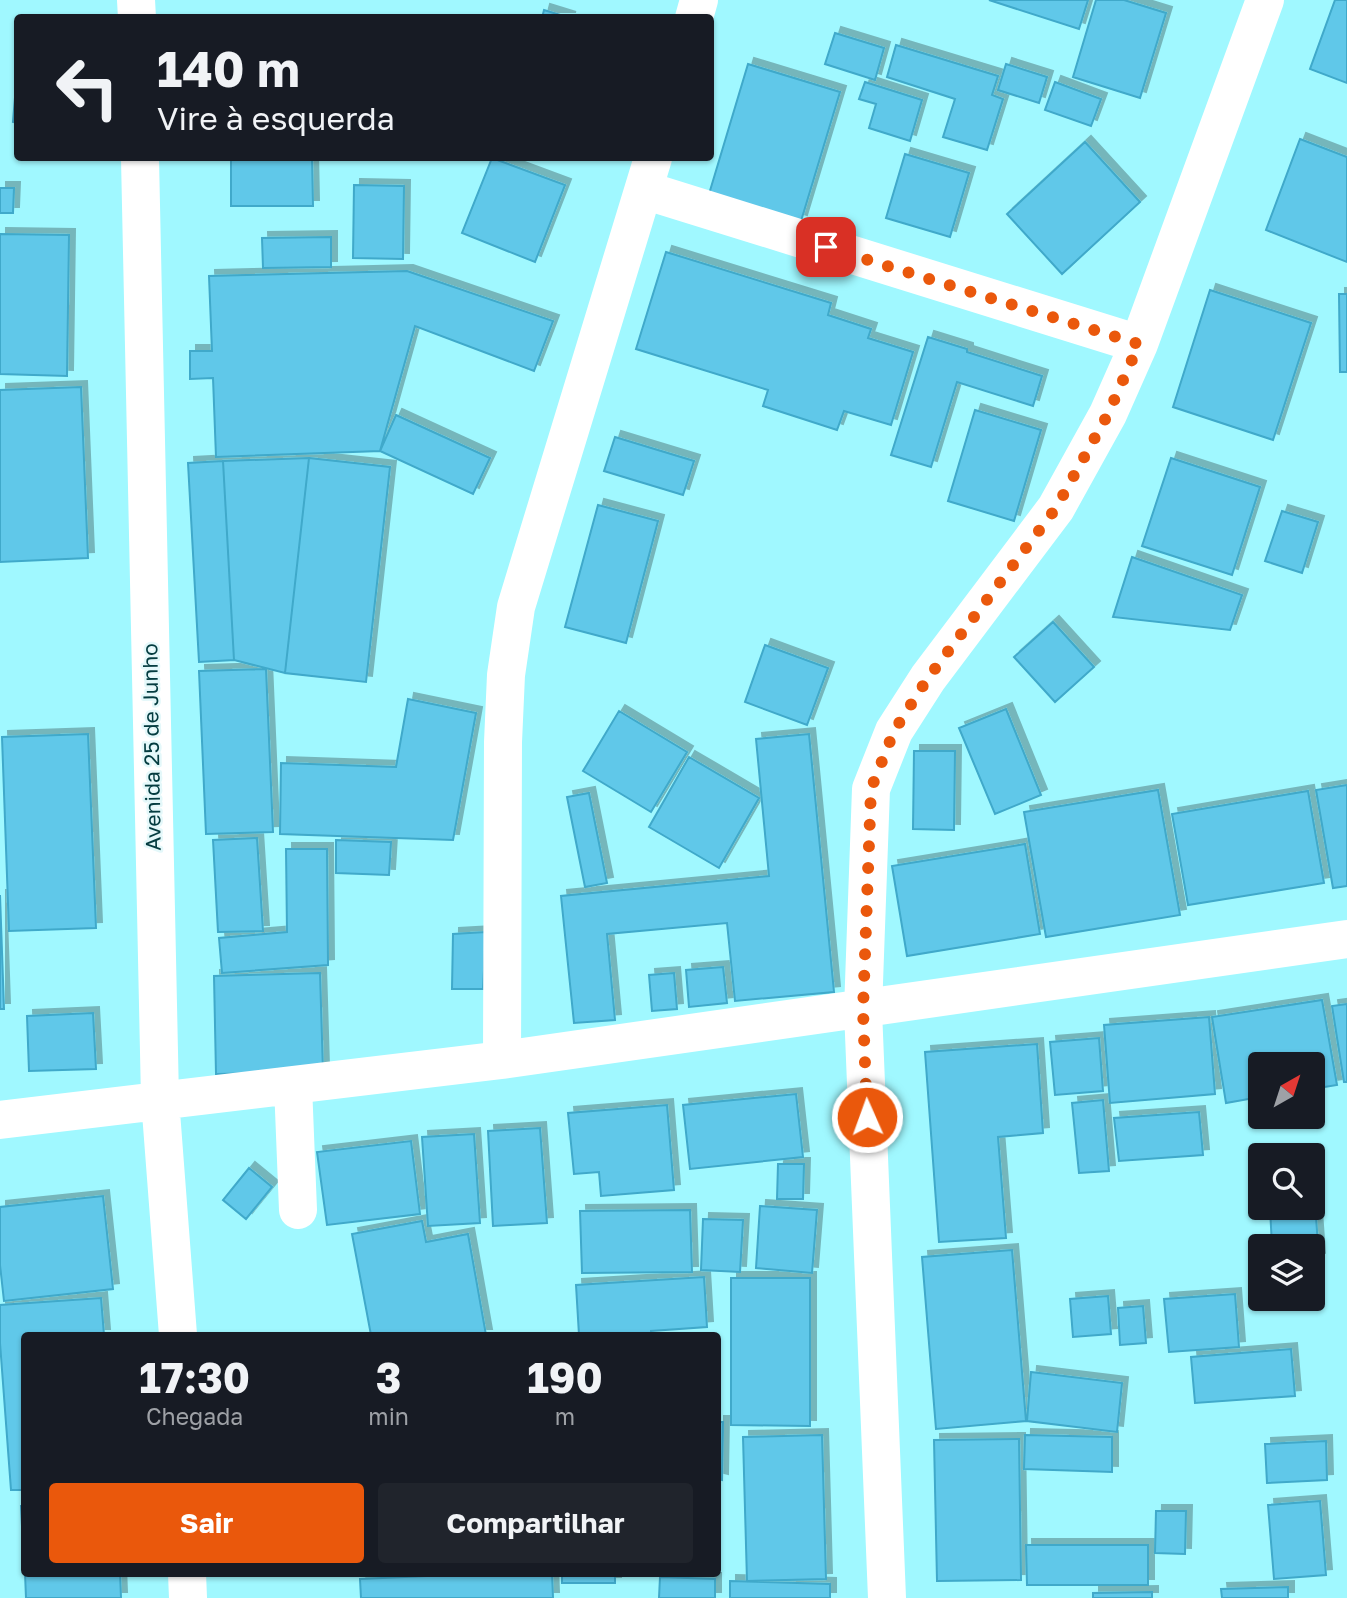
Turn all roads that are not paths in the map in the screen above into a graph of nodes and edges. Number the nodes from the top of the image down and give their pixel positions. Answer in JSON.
{"nodes":[{"id":1,"x":1265,"y":0,"type":"edge"},
{"id":2,"x":140,"y":161,"type":"edge"},
{"id":3,"x":649,"y":174,"type":"edge"},
{"id":4,"x":1139,"y":344,"type":"junction"},
{"id":5,"x":1347,"y":939,"type":"edge"},
{"id":6,"x":863,"y":1010,"type":"junction"},
{"id":7,"x":502,"y":1060,"type":"junction"},
{"id":8,"x":293,"y":1085,"type":"junction"},
{"id":9,"x":160,"y":1099,"type":"junction"},
{"id":10,"x":0,"y":1120,"type":"edge"},
{"id":11,"x":298,"y":1210,"type":"dead end"},
{"id":12,"x":178,"y":1332,"type":"edge"},
{"id":13,"x":187,"y":1577,"type":"edge"},
{"id":14,"x":188,"y":1598,"type":"edge"},
{"id":15,"x":887,"y":1598,"type":"edge"}],
"edges":[{"from":1,"to":4,"type":"street"},
{"from":2,"to":9,"type":"street","name":"Avenida 25 de Junho"},
{"from":3,"to":4,"type":"street"},
{"from":3,"to":7,"type":"street"},
{"from":4,"to":6,"type":"street"},
{"from":5,"to":6,"type":"street"},
{"from":6,"to":7,"type":"street"},
{"from":6,"to":15,"type":"street"},
{"from":7,"to":8,"type":"street"},
{"from":8,"to":9,"type":"street"},
{"from":8,"to":11,"type":"street"},
{"from":9,"to":10,"type":"street"},
{"from":9,"to":12,"type":"street","name":"Avenida 25 de Junho"},
{"from":13,"to":14,"type":"street"}]}
